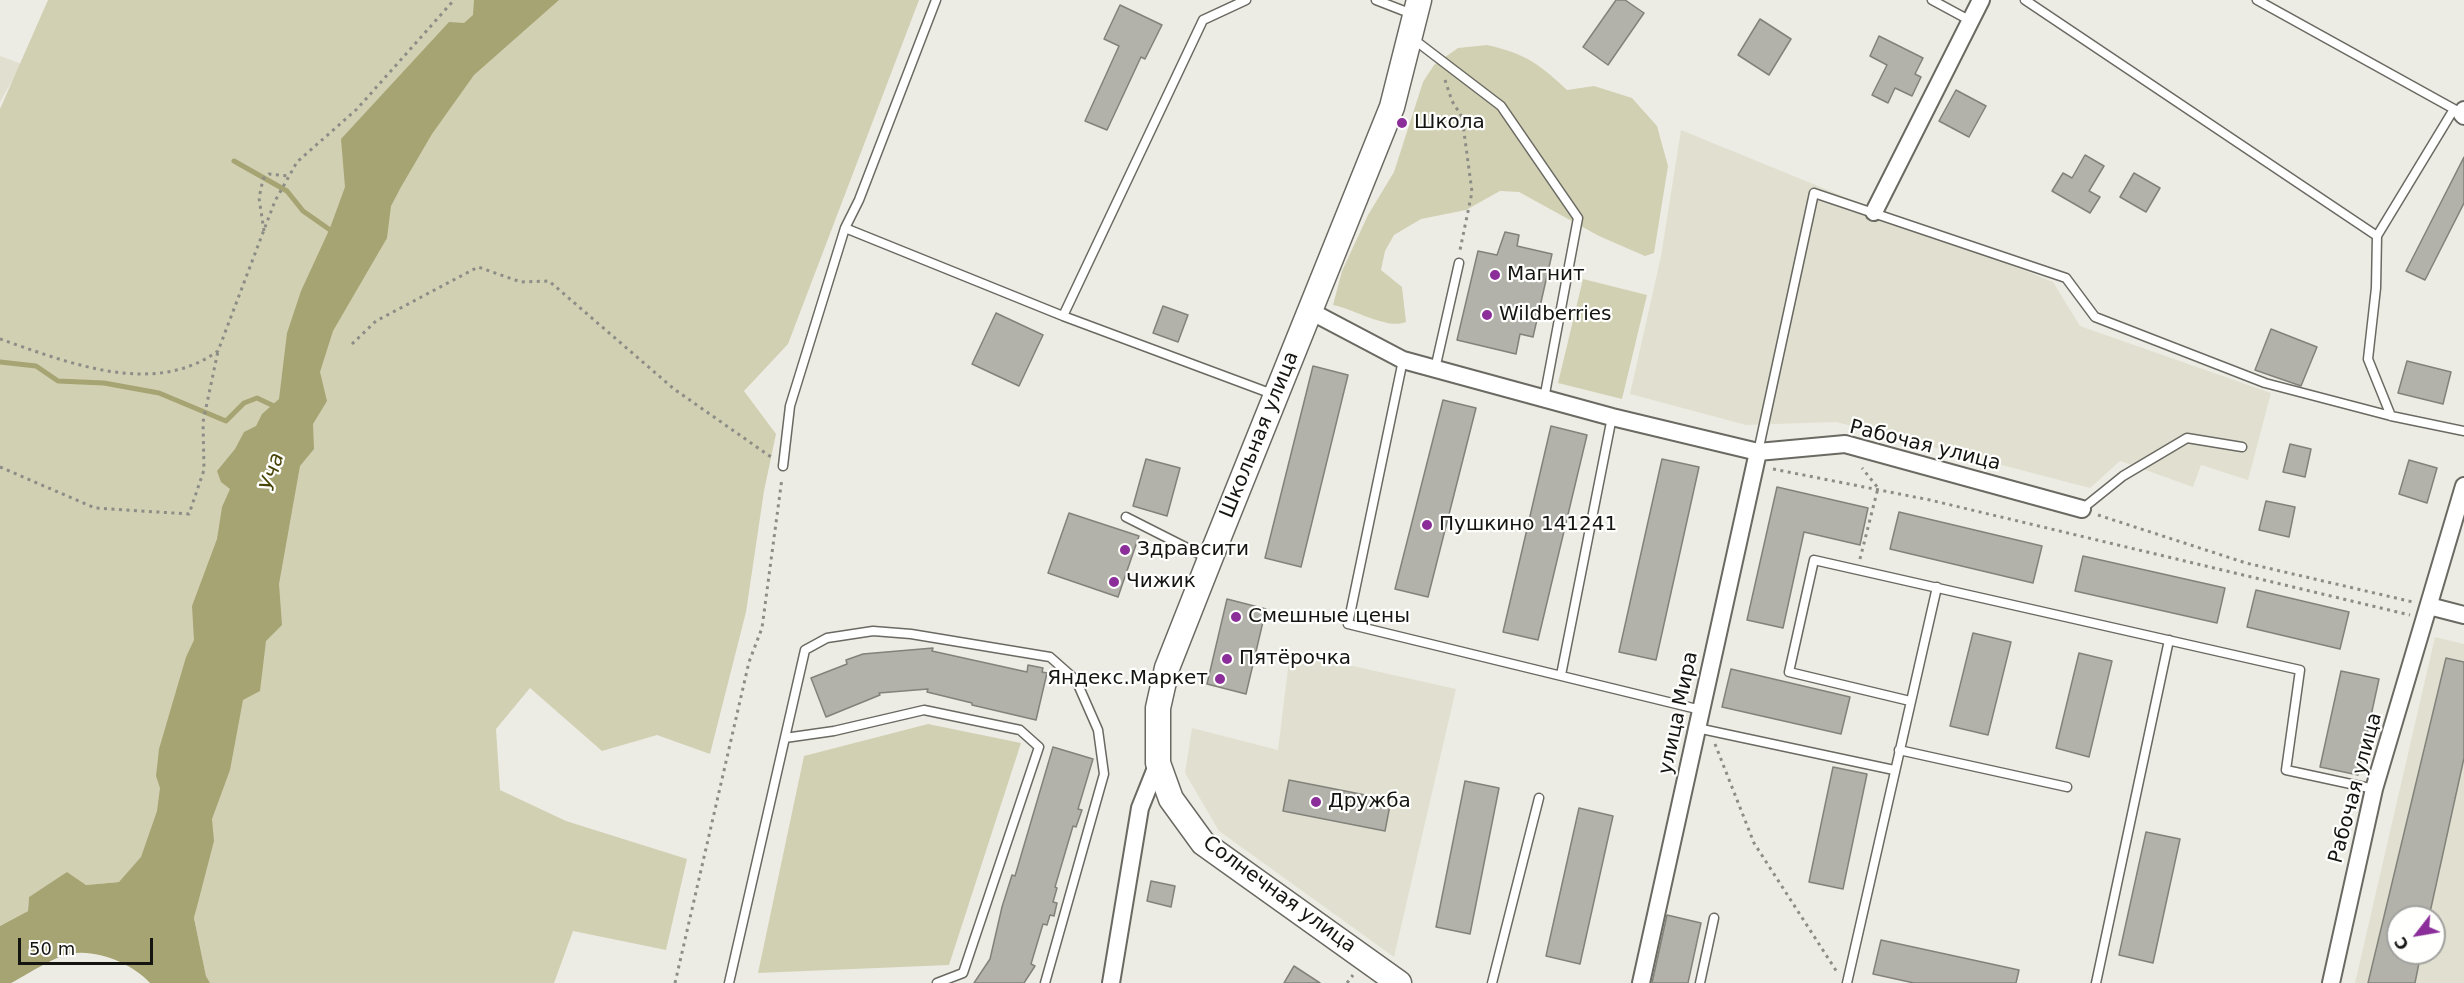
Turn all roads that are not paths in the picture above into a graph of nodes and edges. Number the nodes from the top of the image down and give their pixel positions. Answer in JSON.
{"nodes":[{"id":1,"x":936,"y":0,"type":"edge"},
{"id":2,"x":1246,"y":0,"type":"edge"},
{"id":3,"x":1376,"y":0,"type":"edge"},
{"id":4,"x":1932,"y":0,"type":"edge"},
{"id":5,"x":1981,"y":0,"type":"edge"},
{"id":6,"x":2025,"y":0,"type":"edge"},
{"id":7,"x":2257,"y":0,"type":"edge"},
{"id":8,"x":1415,"y":17,"type":"edge"},
{"id":9,"x":1969,"y":20,"type":"junction"},
{"id":10,"x":2461,"y":112,"type":"edge"},
{"id":11,"x":1874,"y":212,"type":"junction"},
{"id":12,"x":846,"y":228,"type":"junction"},
{"id":13,"x":2377,"y":236,"type":"junction"},
{"id":14,"x":1459,"y":263,"type":"road end"},
{"id":15,"x":1310,"y":311,"type":"junction"},
{"id":16,"x":1062,"y":316,"type":"junction"},
{"id":17,"x":1403,"y":360,"type":"junction"},
{"id":18,"x":1435,"y":369,"type":"junction"},
{"id":19,"x":1275,"y":396,"type":"junction"},
{"id":20,"x":1545,"y":399,"type":"junction"},
{"id":21,"x":2391,"y":416,"type":"junction"},
{"id":22,"x":1612,"y":417,"type":"junction"},
{"id":23,"x":2464,"y":431,"type":"edge"},
{"id":24,"x":2242,"y":447,"type":"dead end"},
{"id":25,"x":1758,"y":452,"type":"junction"},
{"id":26,"x":783,"y":466,"type":"road end"},
{"id":27,"x":2464,"y":486,"type":"edge"},
{"id":28,"x":2082,"y":509,"type":"joint"},
{"id":29,"x":1126,"y":517,"type":"dead end"},
{"id":30,"x":1210,"y":559,"type":"junction"},
{"id":31,"x":1937,"y":586,"type":"junction"},
{"id":32,"x":2429,"y":606,"type":"junction"},
{"id":33,"x":2464,"y":615,"type":"edge"},
{"id":34,"x":2169,"y":640,"type":"junction"},
{"id":35,"x":1561,"y":675,"type":"junction"},
{"id":36,"x":1910,"y":701,"type":"junction"},
{"id":37,"x":1701,"y":710,"type":"junction"},
{"id":38,"x":1704,"y":729,"type":"junction"},
{"id":39,"x":784,"y":738,"type":"junction"},
{"id":40,"x":1899,"y":750,"type":"junction"},
{"id":41,"x":1158,"y":763,"type":"junction"},
{"id":42,"x":1894,"y":770,"type":"junction"},
{"id":43,"x":2067,"y":788,"type":"dead end"},
{"id":44,"x":2374,"y":789,"type":"junction"},
{"id":45,"x":1539,"y":798,"type":"dead end"},
{"id":46,"x":1714,"y":918,"type":"dead end"},
{"id":47,"x":729,"y":983,"type":"edge"},
{"id":48,"x":937,"y":983,"type":"edge"},
{"id":49,"x":1045,"y":983,"type":"edge"},
{"id":50,"x":1111,"y":983,"type":"edge"},
{"id":51,"x":1399,"y":983,"type":"edge"},
{"id":52,"x":1492,"y":983,"type":"edge"},
{"id":53,"x":1641,"y":983,"type":"edge"},
{"id":54,"x":1700,"y":983,"type":"edge"},
{"id":55,"x":1847,"y":983,"type":"edge"},
{"id":56,"x":2096,"y":983,"type":"edge"},
{"id":57,"x":2331,"y":983,"type":"edge"}],
"edges":[{"from":1,"to":12,"type":"lane"},
{"from":2,"to":16,"type":"lane"},
{"from":3,"to":8,"type":"lane"},
{"from":4,"to":9,"type":"lane"},
{"from":5,"to":9,"type":"street"},
{"from":6,"to":13,"type":"lane"},
{"from":7,"to":10,"type":"lane"},
{"from":8,"to":15,"type":"street","name":"Школьная улица"},
{"from":8,"to":20,"type":"lane"},
{"from":9,"to":11,"type":"street"},
{"from":10,"to":13,"type":"lane"},
{"from":11,"to":21,"type":"lane"},
{"from":11,"to":25,"type":"lane"},
{"from":12,"to":16,"type":"lane"},
{"from":12,"to":26,"type":"lane"},
{"from":13,"to":21,"type":"lane"},
{"from":14,"to":18,"type":"lane"},
{"from":15,"to":17,"type":"street","name":"Рабочая улица"},
{"from":15,"to":19,"type":"street","name":"Школьная улица"},
{"from":16,"to":19,"type":"lane"},
{"from":17,"to":18,"type":"street","name":"Рабочая улица"},
{"from":17,"to":35,"type":"lane"},
{"from":18,"to":20,"type":"street","name":"Рабочая улица"},
{"from":19,"to":30,"type":"street","name":"Школьная улица"},
{"from":20,"to":22,"type":"street","name":"Рабочая улица"},
{"from":21,"to":23,"type":"lane"},
{"from":22,"to":25,"type":"street","name":"Рабочая улица"},
{"from":22,"to":35,"type":"lane"},
{"from":24,"to":28,"type":"lane"},
{"from":25,"to":28,"type":"street","name":"Рабочая улица"},
{"from":25,"to":37,"type":"street","name":"улица Мира"},
{"from":27,"to":32,"type":"street","name":"Рабочая улица"},
{"from":29,"to":30,"type":"lane"},
{"from":30,"to":41,"type":"street","name":"Школьная улица"},
{"from":31,"to":34,"type":"lane"},
{"from":31,"to":36,"type":"lane"},
{"from":31,"to":36,"type":"lane"},
{"from":32,"to":33,"type":"street"},
{"from":32,"to":44,"type":"street","name":"Рабочая улица"},
{"from":34,"to":44,"type":"lane"},
{"from":34,"to":56,"type":"lane"},
{"from":35,"to":37,"type":"lane"},
{"from":36,"to":40,"type":"lane"},
{"from":37,"to":38,"type":"street","name":"улица Мира"},
{"from":38,"to":42,"type":"lane"},
{"from":38,"to":53,"type":"street","name":"улица Мира"},
{"from":39,"to":47,"type":"lane"},
{"from":39,"to":48,"type":"lane"},
{"from":39,"to":49,"type":"lane"},
{"from":40,"to":42,"type":"lane"},
{"from":40,"to":43,"type":"lane"},
{"from":41,"to":50,"type":"street","name":"Школьная улица"},
{"from":41,"to":51,"type":"street","name":"Солнечная улица"},
{"from":42,"to":55,"type":"lane"},
{"from":44,"to":57,"type":"street","name":"Рабочая улица"},
{"from":45,"to":52,"type":"lane"},
{"from":46,"to":54,"type":"lane"}]}
